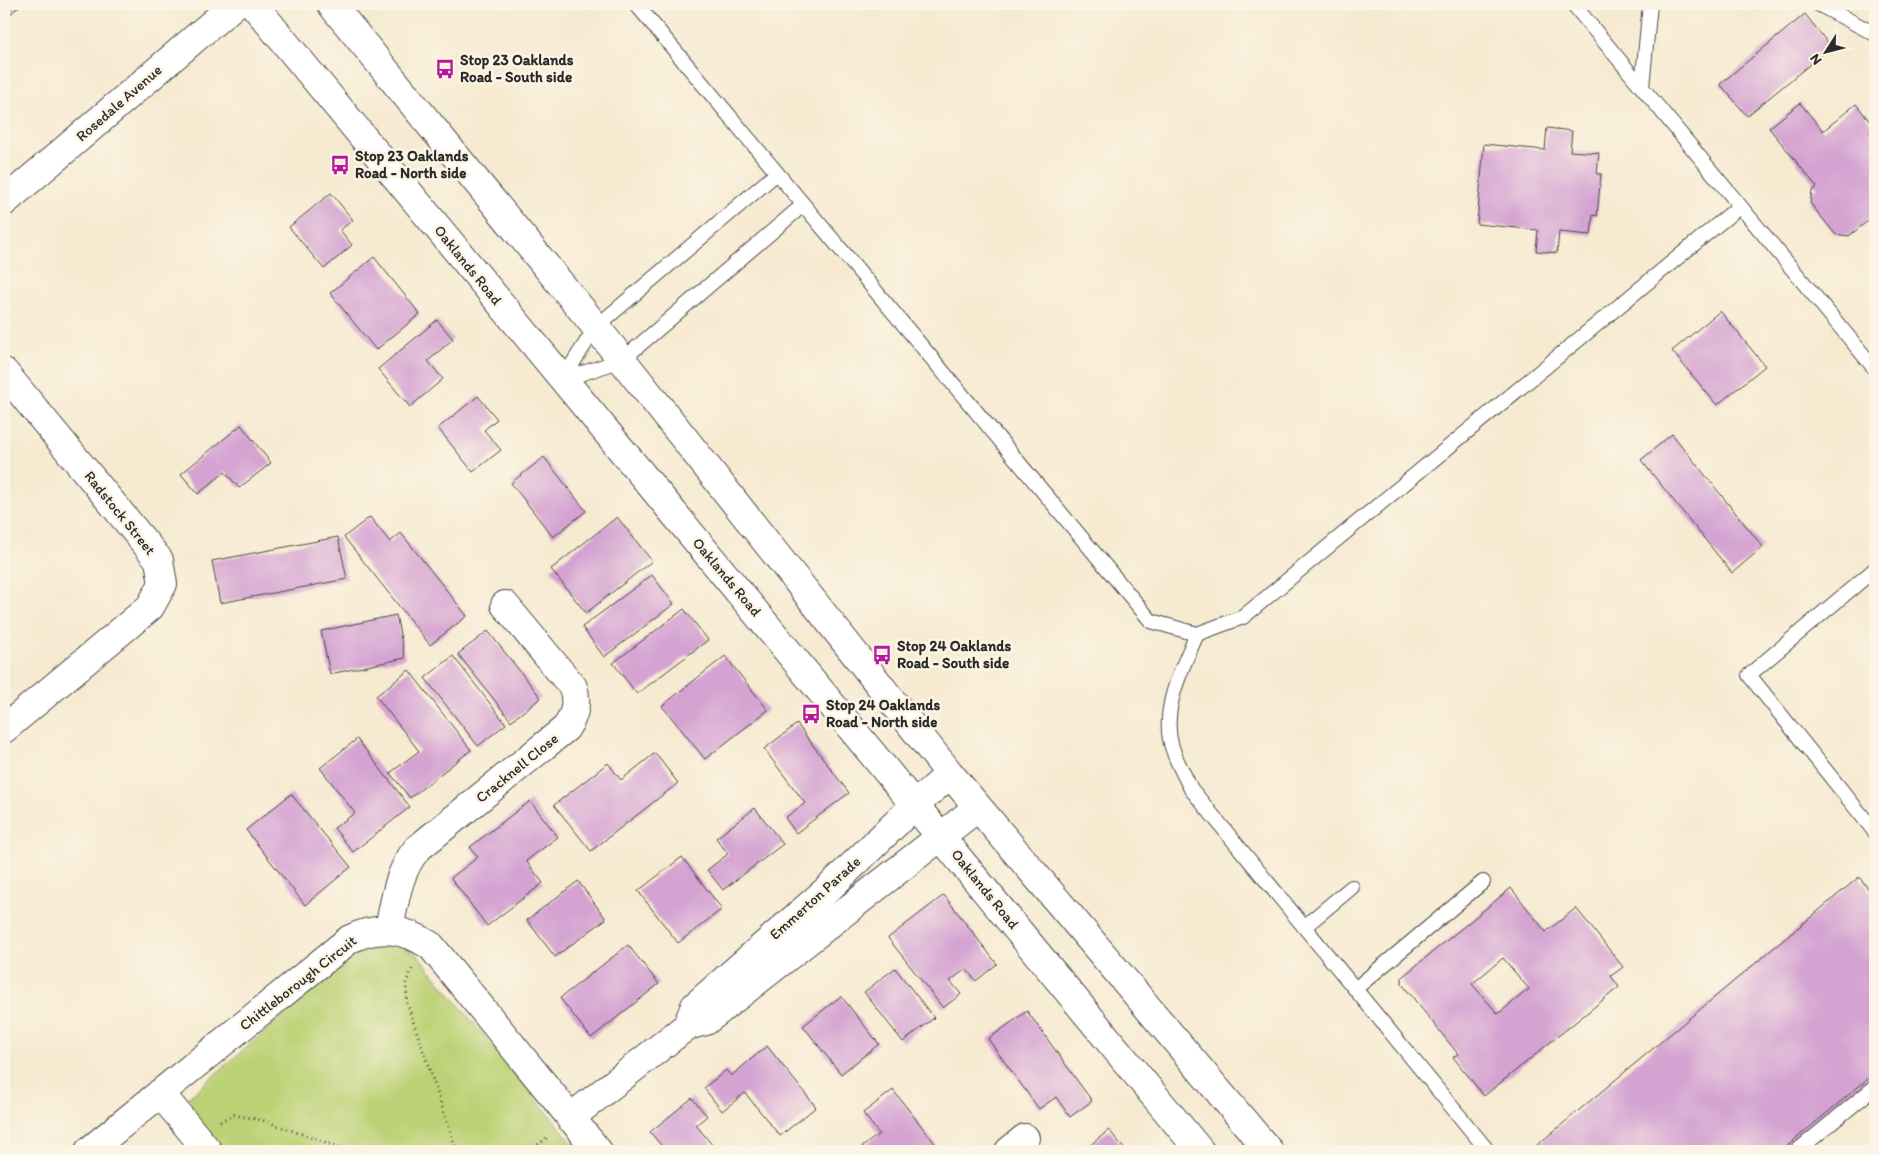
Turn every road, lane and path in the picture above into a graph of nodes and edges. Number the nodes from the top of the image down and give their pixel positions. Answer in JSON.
{"nodes":[{"id":1,"x":235,"y":4,"type":"edge"},
{"id":2,"x":253,"y":4,"type":"edge"},
{"id":3,"x":331,"y":4,"type":"edge"},
{"id":4,"x":636,"y":4,"type":"edge"},
{"id":5,"x":1573,"y":4,"type":"edge"},
{"id":6,"x":1650,"y":4,"type":"edge"},
{"id":7,"x":1818,"y":4,"type":"edge"},
{"id":8,"x":1875,"y":34,"type":"edge"},
{"id":9,"x":1642,"y":87,"type":"junction"},
{"id":10,"x":777,"y":173,"type":"junction"},
{"id":11,"x":4,"y":202,"type":"edge"},
{"id":12,"x":803,"y":205,"type":"junction"},
{"id":13,"x":1740,"y":206,"type":"junction"},
{"id":14,"x":596,"y":327,"type":"junction"},
{"id":15,"x":622,"y":360,"type":"junction"},
{"id":16,"x":1875,"y":369,"type":"edge"},
{"id":17,"x":4,"y":372,"type":"edge"},
{"id":18,"x":562,"y":380,"type":"junction"},
{"id":19,"x":1875,"y":569,"type":"edge"},
{"id":20,"x":505,"y":605,"type":"dead end"},
{"id":21,"x":1197,"y":634,"type":"junction"},
{"id":22,"x":4,"y":729,"type":"edge"},
{"id":23,"x":950,"y":774,"type":"junction"},
{"id":24,"x":916,"y":804,"type":"junction"},
{"id":25,"x":977,"y":808,"type":"junction"},
{"id":26,"x":1875,"y":832,"type":"edge"},
{"id":27,"x":943,"y":837,"type":"junction"},
{"id":28,"x":1483,"y":882,"type":"dead end"},
{"id":29,"x":1352,"y":888,"type":"dead end"},
{"id":30,"x":1304,"y":927,"type":"junction"},
{"id":31,"x":389,"y":929,"type":"junction"},
{"id":32,"x":431,"y":946,"type":"junction"},
{"id":33,"x":1355,"y":989,"type":"junction"},
{"id":34,"x":687,"y":1026,"type":"junction"},
{"id":35,"x":1875,"y":1087,"type":"edge"},
{"id":36,"x":160,"y":1093,"type":"junction"},
{"id":37,"x":570,"y":1118,"type":"junction"},
{"id":38,"x":203,"y":1144,"type":"edge"},
{"id":39,"x":89,"y":1151,"type":"edge"},
{"id":40,"x":350,"y":1151,"type":"edge"},
{"id":41,"x":457,"y":1151,"type":"edge"},
{"id":42,"x":598,"y":1151,"type":"edge"},
{"id":43,"x":1200,"y":1151,"type":"edge"},
{"id":44,"x":1269,"y":1151,"type":"edge"},
{"id":45,"x":1488,"y":1151,"type":"edge"},
{"id":46,"x":1797,"y":1151,"type":"edge"}],
"edges":[{"from":1,"to":11,"type":"main road","name":"Rosedale Avenue"},
{"from":2,"to":18,"type":"main road","name":"Oaklands Road"},
{"from":3,"to":14,"type":"main road"},
{"from":4,"to":10,"type":"lane"},
{"from":5,"to":9,"type":"lane"},
{"from":6,"to":9,"type":"lane"},
{"from":7,"to":8,"type":"lane"},
{"from":9,"to":13,"type":"lane"},
{"from":10,"to":12,"type":"lane"},
{"from":10,"to":14,"type":"lane"},
{"from":12,"to":15,"type":"lane"},
{"from":12,"to":21,"type":"lane"},
{"from":13,"to":16,"type":"lane"},
{"from":13,"to":21,"type":"lane"},
{"from":14,"to":15,"type":"main road"},
{"from":14,"to":18,"type":"lane"},
{"from":15,"to":18,"type":"lane"},
{"from":15,"to":23,"type":"main road"},
{"from":17,"to":22,"type":"main road","name":"Radstock Street"},
{"from":18,"to":24,"type":"main road","name":"Oaklands Road"},
{"from":19,"to":26,"type":"lane"},
{"from":20,"to":31,"type":"main road","name":"Cracknell Close"},
{"from":21,"to":30,"type":"lane"},
{"from":23,"to":24,"type":"main road","name":"Emmerton Parade"},
{"from":23,"to":25,"type":"main road"},
{"from":24,"to":27,"type":"main road","name":"Oaklands Road"},
{"from":24,"to":34,"type":"main road","name":"Emmerton Parade"},
{"from":25,"to":27,"type":"main road","name":"Emmerton Parade"},
{"from":25,"to":44,"type":"main road"},
{"from":27,"to":34,"type":"main road","name":"Emmerton Parade"},
{"from":27,"to":43,"type":"main road","name":"Oaklands Road"},
{"from":28,"to":33,"type":"lane"},
{"from":29,"to":30,"type":"lane"},
{"from":30,"to":33,"type":"lane"},
{"from":31,"to":32,"type":"main road","name":"Chittleborough Circuit"},
{"from":31,"to":36,"type":"main road","name":"Chittleborough Circuit"},
{"from":32,"to":37,"type":"main road","name":"Chittleborough Circuit"},
{"from":32,"to":41,"type":"path"},
{"from":33,"to":45,"type":"lane"},
{"from":34,"to":37,"type":"main road","name":"Emmerton Parade"},
{"from":35,"to":46,"type":"lane"},
{"from":36,"to":38,"type":"main road"},
{"from":36,"to":39,"type":"main road","name":"Chittleborough Circuit"},
{"from":37,"to":42,"type":"main road","name":"Chittleborough Circuit"},
{"from":38,"to":40,"type":"path"}]}
